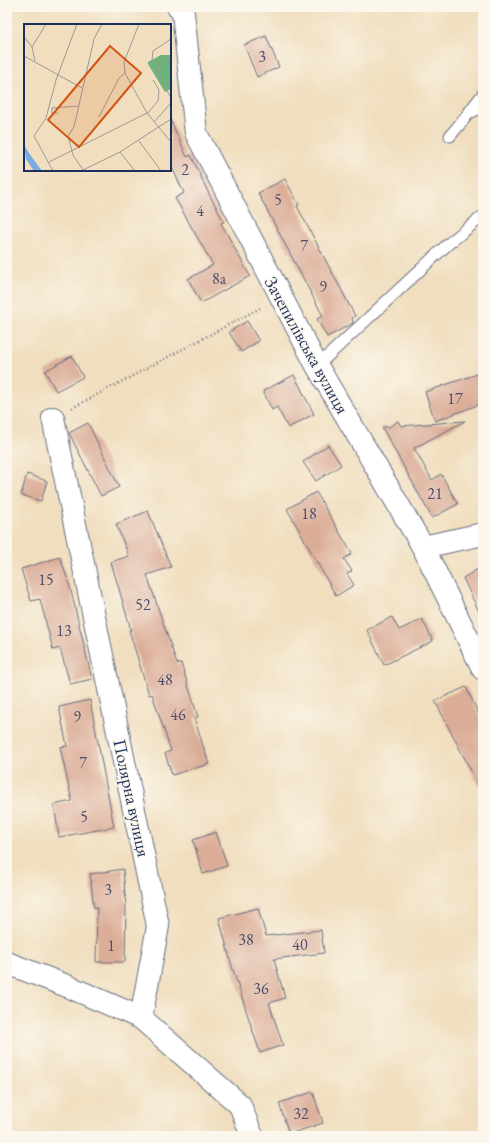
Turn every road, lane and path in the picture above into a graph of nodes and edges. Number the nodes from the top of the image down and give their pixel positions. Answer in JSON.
{"nodes":[{"id":1,"x":178,"y":7,"type":"edge"},
{"id":2,"x":483,"y":94,"type":"edge"},
{"id":3,"x":483,"y":107,"type":"edge"},
{"id":4,"x":469,"y":113,"type":"junction"},
{"id":5,"x":450,"y":136,"type":"dead end"},
{"id":6,"x":483,"y":216,"type":"edge"},
{"id":7,"x":280,"y":297,"type":"junction"},
{"id":8,"x":317,"y":366,"type":"junction"},
{"id":9,"x":53,"y":418,"type":"joint"},
{"id":10,"x":483,"y":534,"type":"edge"},
{"id":11,"x":423,"y":547,"type":"junction"},
{"id":12,"x":483,"y":669,"type":"edge"},
{"id":13,"x":7,"y":963,"type":"edge"},
{"id":14,"x":141,"y":1018,"type":"junction"},
{"id":15,"x":252,"y":1136,"type":"edge"}],
"edges":[{"from":1,"to":7,"type":"street","name":"Зачепилівська вулиця"},
{"from":2,"to":4,"type":"lane"},
{"from":3,"to":4,"type":"lane"},
{"from":4,"to":5,"type":"lane"},
{"from":6,"to":8,"type":"lane"},
{"from":7,"to":8,"type":"street","name":"Зачепилівська вулиця"},
{"from":7,"to":9,"type":"path"},
{"from":8,"to":11,"type":"street","name":"Зачепилівська вулиця"},
{"from":9,"to":14,"type":"street","name":"Полярна вулиця"},
{"from":10,"to":11,"type":"street"},
{"from":11,"to":12,"type":"street","name":"Зачепилівська вулиця"},
{"from":13,"to":14,"type":"street"},
{"from":14,"to":15,"type":"street"}]}
